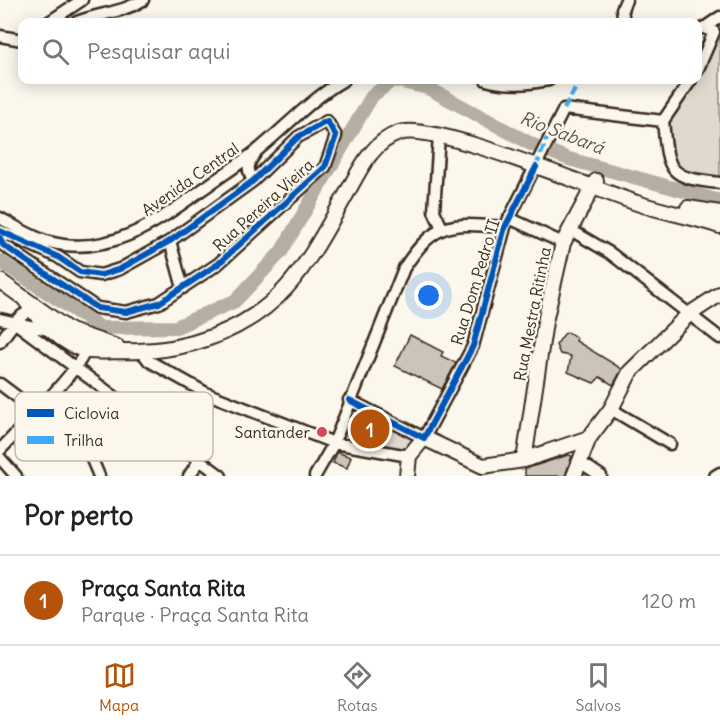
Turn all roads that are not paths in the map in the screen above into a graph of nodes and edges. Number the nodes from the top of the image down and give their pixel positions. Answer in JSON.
{"nodes":[{"id":1,"x":82,"y":0,"type":"edge"},
{"id":2,"x":143,"y":0,"type":"edge"},
{"id":3,"x":626,"y":0,"type":"edge"},
{"id":4,"x":720,"y":17,"type":"edge"},
{"id":5,"x":55,"y":18,"type":"edge"},
{"id":6,"x":87,"y":18,"type":"edge"},
{"id":7,"x":623,"y":18,"type":"edge"},
{"id":8,"x":706,"y":31,"type":"edge"},
{"id":9,"x":18,"y":35,"type":"edge"},
{"id":10,"x":1,"y":36,"type":"edge"},
{"id":11,"x":18,"y":39,"type":"edge"},
{"id":12,"x":702,"y":50,"type":"edge"},
{"id":13,"x":338,"y":84,"type":"edge"},
{"id":14,"x":503,"y":84,"type":"edge"},
{"id":15,"x":527,"y":84,"type":"edge"},
{"id":16,"x":688,"y":84,"type":"edge"},
{"id":17,"x":663,"y":121,"type":"junction"},
{"id":18,"x":439,"y":135,"type":"junction"},
{"id":19,"x":260,"y":148,"type":"junction"},
{"id":20,"x":536,"y":167,"type":"junction"},
{"id":21,"x":253,"y":181,"type":"junction"},
{"id":22,"x":720,"y":183,"type":"edge"},
{"id":23,"x":594,"y":184,"type":"junction"},
{"id":24,"x":720,"y":213,"type":"edge"},
{"id":25,"x":0,"y":218,"type":"edge"},
{"id":26,"x":507,"y":223,"type":"junction"},
{"id":27,"x":720,"y":226,"type":"edge"},
{"id":28,"x":442,"y":228,"type":"junction"},
{"id":29,"x":569,"y":228,"type":"junction"},
{"id":30,"x":0,"y":231,"type":"edge"},
{"id":31,"x":0,"y":238,"type":"edge"},
{"id":32,"x":170,"y":241,"type":"junction"},
{"id":33,"x":563,"y":243,"type":"junction"},
{"id":34,"x":0,"y":281,"type":"edge"},
{"id":35,"x":183,"y":288,"type":"junction"},
{"id":36,"x":720,"y":294,"type":"edge"},
{"id":37,"x":32,"y":306,"type":"junction"},
{"id":38,"x":688,"y":315,"type":"junction"},
{"id":39,"x":0,"y":319,"type":"edge"},
{"id":40,"x":14,"y":322,"type":"junction"},
{"id":41,"x":54,"y":332,"type":"junction"},
{"id":42,"x":84,"y":336,"type":"junction"},
{"id":43,"x":720,"y":338,"type":"edge"},
{"id":44,"x":0,"y":342,"type":"edge"},
{"id":45,"x":88,"y":351,"type":"junction"},
{"id":46,"x":128,"y":351,"type":"junction"},
{"id":47,"x":143,"y":353,"type":"junction"},
{"id":48,"x":75,"y":367,"type":"junction"},
{"id":49,"x":0,"y":384,"type":"edge"},
{"id":50,"x":53,"y":392,"type":"edge"},
{"id":51,"x":108,"y":392,"type":"edge"},
{"id":52,"x":205,"y":392,"type":"edge"},
{"id":53,"x":15,"y":395,"type":"edge"},
{"id":54,"x":213,"y":396,"type":"edge"},
{"id":55,"x":349,"y":400,"type":"junction"},
{"id":56,"x":611,"y":409,"type":"junction"},
{"id":57,"x":15,"y":434,"type":"edge"},
{"id":58,"x":423,"y":438,"type":"junction"},
{"id":59,"x":589,"y":438,"type":"junction"},
{"id":60,"x":334,"y":443,"type":"junction"},
{"id":61,"x":670,"y":444,"type":"dead end"},
{"id":62,"x":0,"y":450,"type":"edge"},
{"id":63,"x":409,"y":456,"type":"junction"},
{"id":64,"x":0,"y":458,"type":"edge"},
{"id":65,"x":524,"y":460,"type":"junction"},
{"id":66,"x":93,"y":461,"type":"edge"},
{"id":67,"x":198,"y":461,"type":"edge"},
{"id":68,"x":200,"y":461,"type":"edge"},
{"id":69,"x":580,"y":462,"type":"junction"},
{"id":70,"x":482,"y":471,"type":"edge"},
{"id":71,"x":16,"y":476,"type":"edge"},
{"id":72,"x":99,"y":476,"type":"edge"},
{"id":73,"x":189,"y":476,"type":"edge"},
{"id":74,"x":221,"y":476,"type":"edge"},
{"id":75,"x":315,"y":476,"type":"edge"},
{"id":76,"x":407,"y":476,"type":"edge"},
{"id":77,"x":574,"y":476,"type":"edge"},
{"id":78,"x":601,"y":476,"type":"edge"}],
"edges":[{"from":1,"to":5,"type":"street"},
{"from":2,"to":6,"type":"street"},
{"from":3,"to":7,"type":"street"},
{"from":4,"to":8,"type":"street"},
{"from":8,"to":12,"type":"street"},
{"from":9,"to":10,"type":"street"},
{"from":10,"to":11,"type":"street"},
{"from":13,"to":19,"type":"street","name":"Avenida Central"},
{"from":14,"to":15,"type":"street"},
{"from":16,"to":17,"type":"street"},
{"from":17,"to":20,"type":"street","name":"Rua Dom Pedro II"},
{"from":17,"to":22,"type":"street"},
{"from":18,"to":20,"type":"main road"},
{"from":18,"to":28,"type":"street"},
{"from":18,"to":47,"type":"main road"},
{"from":19,"to":21,"type":"street"},
{"from":19,"to":25,"type":"street","name":"Avenida Central"},
{"from":20,"to":23,"type":"main road"},
{"from":20,"to":26,"type":"street","name":"Rua Dom Pedro II"},
{"from":21,"to":32,"type":"street","name":"Rua Pereira Vieira"},
{"from":21,"to":35,"type":"street","name":"Rua Pereira Vieira"},
{"from":23,"to":24,"type":"main road"},
{"from":23,"to":27,"type":"main road"},
{"from":23,"to":29,"type":"main road","name":"Rua Mestra Ritinha"},
{"from":26,"to":28,"type":"street"},
{"from":26,"to":33,"type":"street"},
{"from":26,"to":58,"type":"street","name":"Rua Dom Pedro II"},
{"from":28,"to":55,"type":"street"},
{"from":29,"to":33,"type":"main road","name":"Rua Mestra Ritinha"},
{"from":29,"to":38,"type":"street"},
{"from":30,"to":32,"type":"street","name":"Rua Pereira Vieira"},
{"from":31,"to":35,"type":"street","name":"Rua Pereira Vieira"},
{"from":32,"to":35,"type":"street"},
{"from":33,"to":65,"type":"main road","name":"Rua Mestra Ritinha"},
{"from":34,"to":37,"type":"main road"},
{"from":36,"to":38,"type":"main road"},
{"from":37,"to":40,"type":"street"},
{"from":37,"to":41,"type":"main road"},
{"from":37,"to":42,"type":"main road"},
{"from":38,"to":43,"type":"street"},
{"from":38,"to":56,"type":"main road"},
{"from":39,"to":40,"type":"street"},
{"from":40,"to":41,"type":"street"},
{"from":40,"to":44,"type":"street"},
{"from":40,"to":48,"type":"street"},
{"from":41,"to":45,"type":"main road"},
{"from":42,"to":45,"type":"street"},
{"from":42,"to":46,"type":"main road"},
{"from":45,"to":46,"type":"main road"},
{"from":45,"to":48,"type":"street"},
{"from":46,"to":47,"type":"main road"},
{"from":47,"to":52,"type":"street"},
{"from":48,"to":50,"type":"street"},
{"from":48,"to":51,"type":"street"},
{"from":49,"to":53,"type":"street"},
{"from":54,"to":60,"type":"street"},
{"from":55,"to":58,"type":"street"},
{"from":55,"to":60,"type":"street"},
{"from":56,"to":59,"type":"main road"},
{"from":56,"to":61,"type":"street"},
{"from":57,"to":62,"type":"street"},
{"from":58,"to":63,"type":"main road"},
{"from":58,"to":70,"type":"main road"},
{"from":59,"to":65,"type":"main road"},
{"from":59,"to":69,"type":"main road"},
{"from":60,"to":63,"type":"street"},
{"from":60,"to":75,"type":"street"},
{"from":63,"to":76,"type":"main road"},
{"from":64,"to":71,"type":"street"},
{"from":65,"to":70,"type":"main road"},
{"from":66,"to":72,"type":"street"},
{"from":67,"to":73,"type":"street"},
{"from":68,"to":74,"type":"street"},
{"from":69,"to":77,"type":"main road"},
{"from":69,"to":78,"type":"street"}]}
